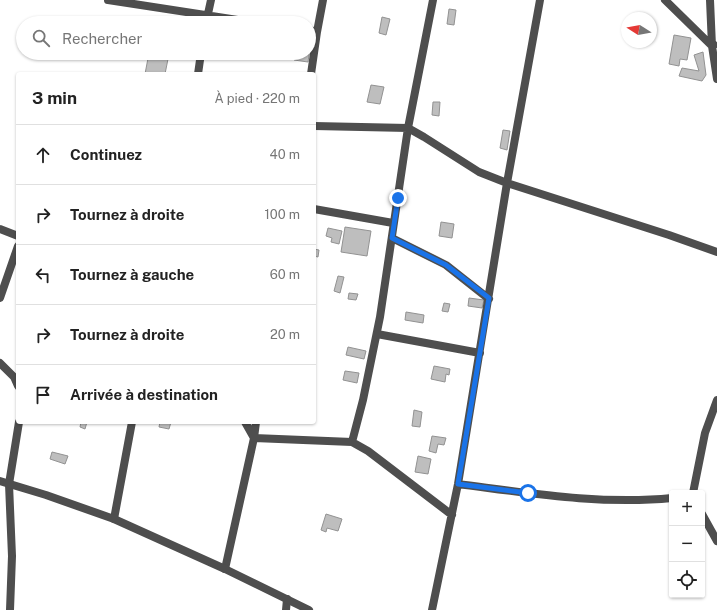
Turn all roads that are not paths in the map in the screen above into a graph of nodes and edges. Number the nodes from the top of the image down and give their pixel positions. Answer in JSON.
{"nodes":[{"id":1,"x":108,"y":0,"type":"edge"},
{"id":2,"x":211,"y":0,"type":"edge"},
{"id":3,"x":323,"y":0,"type":"edge"},
{"id":4,"x":433,"y":0,"type":"edge"},
{"id":5,"x":540,"y":0,"type":"edge"},
{"id":6,"x":665,"y":0,"type":"edge"},
{"id":7,"x":710,"y":0,"type":"edge"},
{"id":8,"x":191,"y":16,"type":"edge"},
{"id":9,"x":208,"y":16,"type":"edge"},
{"id":10,"x":316,"y":22,"type":"edge"},
{"id":11,"x":715,"y":45,"type":"edge"},
{"id":12,"x":200,"y":60,"type":"edge"},
{"id":13,"x":312,"y":60,"type":"edge"},
{"id":14,"x":198,"y":72,"type":"edge"},
{"id":15,"x":311,"y":72,"type":"edge"},
{"id":16,"x":717,"y":79,"type":"edge"},
{"id":17,"x":316,"y":126,"type":"edge"},
{"id":18,"x":408,"y":128,"type":"junction"},
{"id":19,"x":507,"y":183,"type":"junction"},
{"id":20,"x":316,"y":209,"type":"edge"},
{"id":21,"x":393,"y":223,"type":"junction"},
{"id":22,"x":0,"y":229,"type":"edge"},
{"id":23,"x":16,"y":235,"type":"edge"},
{"id":24,"x":392,"y":238,"type":"junction"},
{"id":25,"x":16,"y":252,"type":"edge"},
{"id":26,"x":717,"y":252,"type":"edge"},
{"id":27,"x":0,"y":298,"type":"edge"},
{"id":28,"x":489,"y":298,"type":"junction"},
{"id":29,"x":377,"y":334,"type":"junction"},
{"id":30,"x":480,"y":353,"type":"junction"},
{"id":31,"x":0,"y":363,"type":"edge"},
{"id":32,"x":16,"y":382,"type":"edge"},
{"id":33,"x":717,"y":400,"type":"edge"},
{"id":34,"x":19,"y":424,"type":"edge"},
{"id":35,"x":132,"y":424,"type":"edge"},
{"id":36,"x":246,"y":424,"type":"edge"},
{"id":37,"x":256,"y":424,"type":"edge"},
{"id":38,"x":254,"y":438,"type":"junction"},
{"id":39,"x":352,"y":442,"type":"junction"},
{"id":40,"x":0,"y":481,"type":"edge"},
{"id":41,"x":9,"y":484,"type":"junction"},
{"id":42,"x":458,"y":484,"type":"junction"},
{"id":43,"x":694,"y":490,"type":"edge"},
{"id":44,"x":669,"y":498,"type":"edge"},
{"id":45,"x":452,"y":515,"type":"junction"},
{"id":46,"x":114,"y":518,"type":"junction"},
{"id":47,"x":705,"y":519,"type":"edge"},
{"id":48,"x":717,"y":541,"type":"edge"},
{"id":49,"x":225,"y":569,"type":"junction"},
{"id":50,"x":287,"y":599,"type":"junction"},
{"id":51,"x":10,"y":610,"type":"edge"},
{"id":52,"x":286,"y":610,"type":"edge"},
{"id":53,"x":309,"y":610,"type":"edge"},
{"id":54,"x":432,"y":610,"type":"edge"}],
"edges":[{"from":1,"to":8,"type":"street"},
{"from":2,"to":9,"type":"street"},
{"from":3,"to":10,"type":"street"},
{"from":4,"to":18,"type":"street"},
{"from":5,"to":19,"type":"street"},
{"from":6,"to":11,"type":"street"},
{"from":7,"to":11,"type":"street"},
{"from":11,"to":16,"type":"street"},
{"from":12,"to":14,"type":"street"},
{"from":13,"to":15,"type":"street"},
{"from":17,"to":18,"type":"street"},
{"from":18,"to":19,"type":"street"},
{"from":18,"to":21,"type":"street"},
{"from":19,"to":26,"type":"street"},
{"from":19,"to":28,"type":"street"},
{"from":20,"to":21,"type":"street"},
{"from":21,"to":24,"type":"street"},
{"from":22,"to":23,"type":"street"},
{"from":24,"to":28,"type":"street"},
{"from":24,"to":29,"type":"street"},
{"from":25,"to":27,"type":"street"},
{"from":28,"to":30,"type":"street"},
{"from":29,"to":30,"type":"street"},
{"from":29,"to":39,"type":"street"},
{"from":30,"to":42,"type":"street"},
{"from":31,"to":32,"type":"street"},
{"from":33,"to":43,"type":"street"},
{"from":34,"to":41,"type":"street"},
{"from":35,"to":46,"type":"street"},
{"from":36,"to":38,"type":"street"},
{"from":37,"to":38,"type":"street"},
{"from":38,"to":39,"type":"street"},
{"from":38,"to":49,"type":"street"},
{"from":39,"to":45,"type":"street"},
{"from":40,"to":41,"type":"street"},
{"from":41,"to":46,"type":"street"},
{"from":41,"to":51,"type":"street"},
{"from":42,"to":44,"type":"street"},
{"from":42,"to":45,"type":"street"},
{"from":45,"to":54,"type":"street"},
{"from":46,"to":49,"type":"street"},
{"from":47,"to":48,"type":"street"},
{"from":49,"to":50,"type":"street"},
{"from":50,"to":52,"type":"street"},
{"from":50,"to":53,"type":"street"}]}
